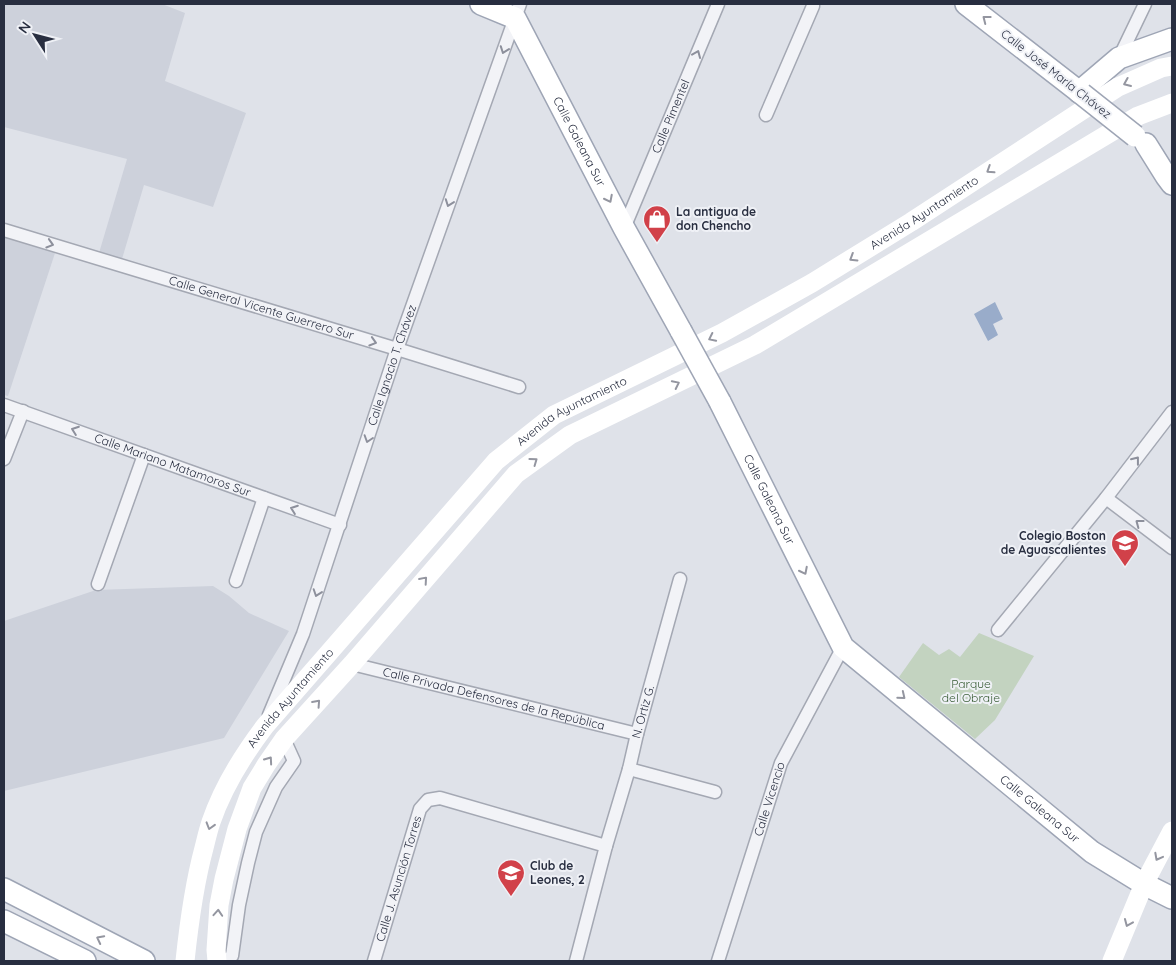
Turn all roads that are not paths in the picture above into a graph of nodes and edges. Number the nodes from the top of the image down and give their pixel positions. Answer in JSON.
{"nodes":[{"id":1,"x":481,"y":4,"type":"edge"},
{"id":2,"x":718,"y":4,"type":"edge"},
{"id":3,"x":813,"y":4,"type":"edge"},
{"id":4,"x":966,"y":4,"type":"edge"},
{"id":5,"x":1145,"y":4,"type":"edge"},
{"id":6,"x":518,"y":11,"type":"edge"},
{"id":7,"x":1172,"y":39,"type":"edge"},
{"id":8,"x":1119,"y":58,"type":"junction"},
{"id":9,"x":1172,"y":66,"type":"edge"},
{"id":10,"x":1081,"y":93,"type":"junction"},
{"id":11,"x":1172,"y":103,"type":"edge"},
{"id":12,"x":766,"y":115,"type":"dead end"},
{"id":13,"x":1140,"y":140,"type":"junction"},
{"id":14,"x":1172,"y":162,"type":"edge"},
{"id":15,"x":1172,"y":184,"type":"edge"},
{"id":16,"x":624,"y":228,"type":"junction"},
{"id":17,"x":4,"y":230,"type":"edge"},
{"id":18,"x":397,"y":350,"type":"junction"},
{"id":19,"x":518,"y":388,"type":"dead end"},
{"id":20,"x":4,"y":405,"type":"edge"},
{"id":21,"x":23,"y":412,"type":"junction"},
{"id":22,"x":1172,"y":412,"type":"edge"},
{"id":23,"x":144,"y":455,"type":"junction"},
{"id":24,"x":4,"y":459,"type":"edge"},
{"id":25,"x":264,"y":498,"type":"junction"},
{"id":26,"x":1106,"y":498,"type":"junction"},
{"id":27,"x":340,"y":525,"type":"junction"},
{"id":28,"x":1172,"y":548,"type":"edge"},
{"id":29,"x":680,"y":579,"type":"dead end"},
{"id":30,"x":236,"y":581,"type":"dead end"},
{"id":31,"x":98,"y":584,"type":"dead end"},
{"id":32,"x":998,"y":630,"type":"dead end"},
{"id":33,"x":843,"y":647,"type":"junction"},
{"id":34,"x":352,"y":664,"type":"junction"},
{"id":35,"x":264,"y":726,"type":"junction"},
{"id":36,"x":637,"y":734,"type":"junction"},
{"id":37,"x":284,"y":739,"type":"junction"},
{"id":38,"x":628,"y":769,"type":"junction"},
{"id":39,"x":715,"y":792,"type":"dead end"},
{"id":40,"x":1172,"y":831,"type":"edge"},
{"id":41,"x":606,"y":846,"type":"junction"},
{"id":42,"x":1144,"y":884,"type":"junction"},
{"id":43,"x":4,"y":890,"type":"edge"},
{"id":44,"x":1172,"y":898,"type":"edge"},
{"id":45,"x":4,"y":921,"type":"edge"},
{"id":46,"x":85,"y":961,"type":"edge"},
{"id":47,"x":144,"y":961,"type":"edge"},
{"id":48,"x":185,"y":961,"type":"edge"},
{"id":49,"x":217,"y":961,"type":"edge"},
{"id":50,"x":224,"y":961,"type":"edge"},
{"id":51,"x":374,"y":961,"type":"edge"},
{"id":52,"x":576,"y":961,"type":"edge"},
{"id":53,"x":718,"y":961,"type":"edge"},
{"id":54,"x":1112,"y":961,"type":"edge"}],
"edges":[{"from":1,"to":6,"type":"main road"},
{"from":16,"to":2,"type":"street","name":"Calle Pimentel","one_way":true},
{"from":3,"to":12,"type":"street"},
{"from":10,"to":4,"type":"main road","name":"Calle José María Chávez","one_way":true},
{"from":5,"to":8,"type":"street"},
{"from":6,"to":16,"type":"main road","name":"Calle Galeana Sur","one_way":true},
{"from":6,"to":18,"type":"street","name":"Calle Ignacio T. Chávez","one_way":true},
{"from":7,"to":8,"type":"main road"},
{"from":8,"to":10,"type":"main road"},
{"from":9,"to":35,"type":"main road","name":"Avenida Ayuntamiento","one_way":true},
{"from":10,"to":13,"type":"main road","name":"Calle José María Chávez","bridge":true},
{"from":34,"to":11,"type":"main road","name":"Avenida Ayuntamiento","one_way":true},
{"from":13,"to":14,"type":"main road","name":"Calle José María Chávez"},
{"from":13,"to":15,"type":"main road","name":"Calle José María Chávez"},
{"from":16,"to":33,"type":"main road","name":"Calle Galeana Sur","one_way":true,"bridge":true},
{"from":17,"to":18,"type":"street","name":"Calle General Vicente Guerrero Sur","one_way":true},
{"from":18,"to":19,"type":"street","name":"Calle General Vicente Guerrero Sur"},
{"from":18,"to":27,"type":"street","name":"Calle Ignacio T. Chávez","one_way":true},
{"from":20,"to":21,"type":"street","name":"Calle Mariano Matamoros Sur"},
{"from":23,"to":21,"type":"street","name":"Calle Mariano Matamoros Sur","one_way":true},
{"from":21,"to":24,"type":"street"},
{"from":26,"to":22,"type":"street","one_way":true},
{"from":23,"to":25,"type":"street","name":"Calle Mariano Matamoros Sur"},
{"from":23,"to":31,"type":"street"},
{"from":27,"to":25,"type":"street","name":"Calle Mariano Matamoros Sur","one_way":true},
{"from":25,"to":30,"type":"street"},
{"from":28,"to":26,"type":"street","one_way":true},
{"from":26,"to":32,"type":"street"},
{"from":27,"to":35,"type":"street","name":"Calle Ignacio T. Chávez","one_way":true},
{"from":29,"to":36,"type":"street","name":"N. Ortiz G."},
{"from":33,"to":42,"type":"main road","name":"Calle Galeana Sur","one_way":true},
{"from":33,"to":53,"type":"street","name":"Calle Vicencio"},
{"from":34,"to":36,"type":"street","name":"Calle Privada Defensores de la República"},
{"from":37,"to":34,"type":"main road","name":"Avenida Ayuntamiento","one_way":true},
{"from":35,"to":48,"type":"main road","name":"Avenida Ayuntamiento","one_way":true},
{"from":36,"to":38,"type":"street","name":"N. Ortiz G."},
{"from":49,"to":37,"type":"main road","name":"Avenida Ayuntamiento","one_way":true},
{"from":37,"to":50,"type":"street"},
{"from":38,"to":39,"type":"street"},
{"from":38,"to":41,"type":"street","name":"N. Ortiz G."},
{"from":40,"to":42,"type":"main road","one_way":true},
{"from":41,"to":51,"type":"street","name":"Calle J. Asunción Torres"},
{"from":41,"to":52,"type":"street","name":"N. Ortiz G."},
{"from":42,"to":44,"type":"main road","name":"Calle Galeana Sur"},
{"from":42,"to":54,"type":"main road","one_way":true},
{"from":47,"to":43,"type":"main road","one_way":true},
{"from":45,"to":46,"type":"main road"}]}
